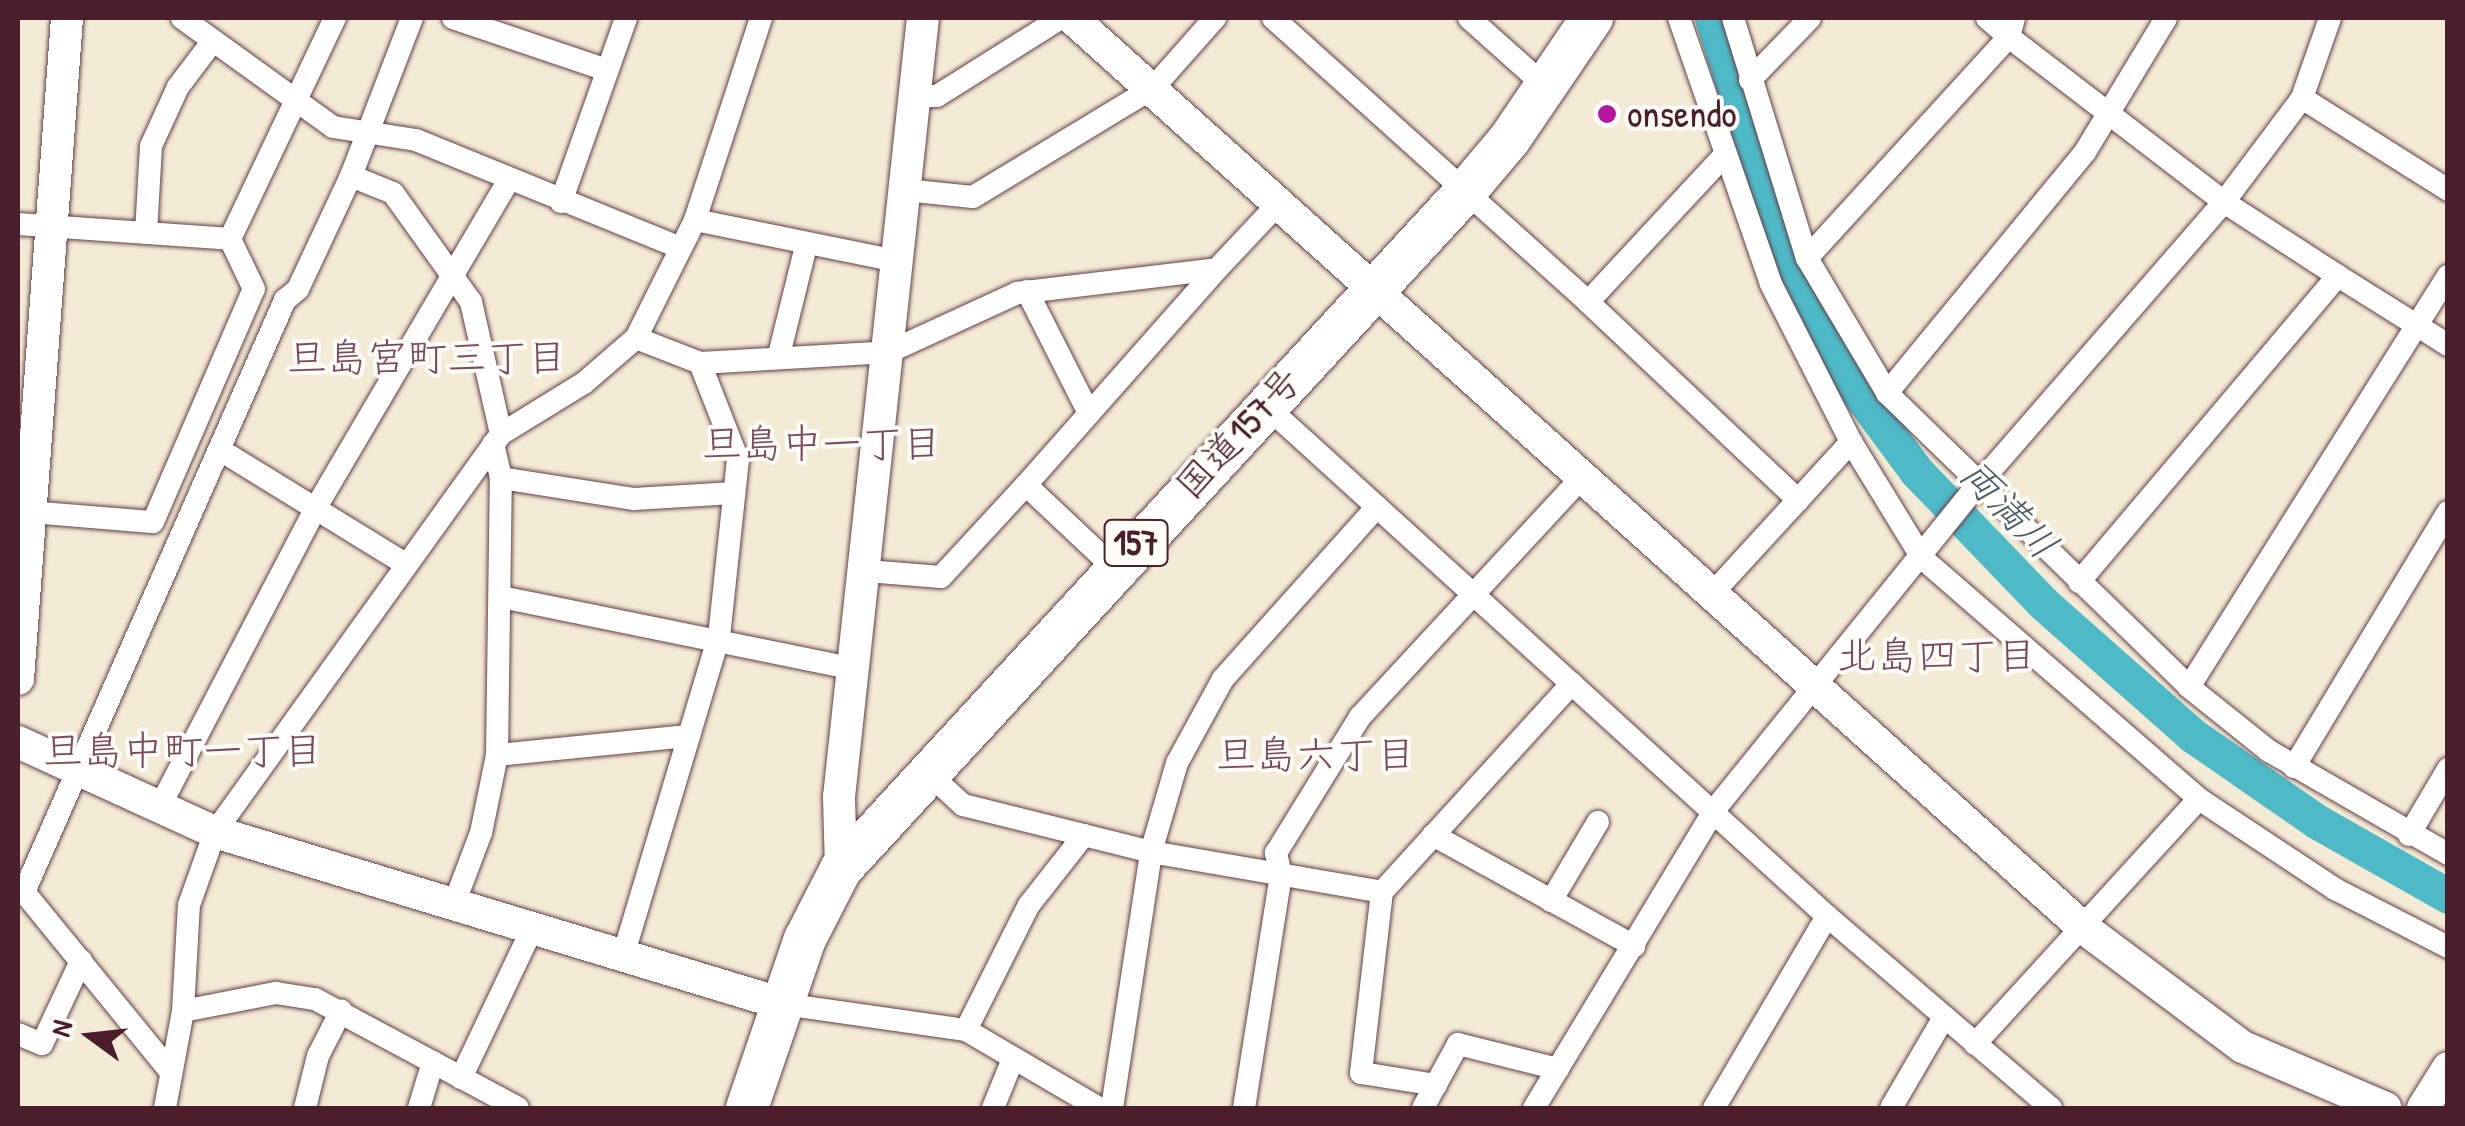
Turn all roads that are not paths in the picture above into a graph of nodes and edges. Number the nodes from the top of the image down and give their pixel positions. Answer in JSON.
{"nodes":[{"id":1,"x":67,"y":18,"type":"edge"},
{"id":2,"x":182,"y":18,"type":"edge"},
{"id":3,"x":335,"y":18,"type":"edge"},
{"id":4,"x":412,"y":18,"type":"edge"},
{"id":5,"x":453,"y":18,"type":"edge"},
{"id":6,"x":626,"y":18,"type":"edge"},
{"id":7,"x":761,"y":18,"type":"edge"},
{"id":8,"x":923,"y":18,"type":"edge"},
{"id":9,"x":1061,"y":18,"type":"edge"},
{"id":10,"x":1072,"y":18,"type":"edge"},
{"id":11,"x":1215,"y":18,"type":"edge"},
{"id":12,"x":1272,"y":18,"type":"edge"},
{"id":13,"x":1469,"y":18,"type":"edge"},
{"id":14,"x":1592,"y":18,"type":"edge"},
{"id":15,"x":1679,"y":18,"type":"edge"},
{"id":16,"x":1732,"y":18,"type":"edge"},
{"id":17,"x":1810,"y":18,"type":"edge"},
{"id":18,"x":1987,"y":18,"type":"edge"},
{"id":19,"x":2166,"y":18,"type":"edge"},
{"id":20,"x":2330,"y":18,"type":"edge"},
{"id":21,"x":2012,"y":27,"type":"edge"},
{"id":22,"x":519,"y":28,"type":"edge"},
{"id":23,"x":212,"y":42,"type":"junction"},
{"id":24,"x":607,"y":70,"type":"junction"},
{"id":25,"x":1750,"y":80,"type":"junction"},
{"id":26,"x":1545,"y":86,"type":"junction"},
{"id":27,"x":1153,"y":88,"type":"junction"},
{"id":28,"x":915,"y":96,"type":"junction"},
{"id":29,"x":2302,"y":98,"type":"junction"},
{"id":30,"x":292,"y":100,"type":"junction"},
{"id":31,"x":2112,"y":115,"type":"junction"},
{"id":32,"x":362,"y":134,"type":"junction"},
{"id":33,"x":1722,"y":158,"type":"junction"},
{"id":34,"x":350,"y":176,"type":"junction"},
{"id":35,"x":509,"y":180,"type":"junction"},
{"id":36,"x":905,"y":190,"type":"junction"},
{"id":37,"x":2448,"y":190,"type":"edge"},
{"id":38,"x":1465,"y":192,"type":"junction"},
{"id":39,"x":561,"y":202,"type":"junction"},
{"id":40,"x":1280,"y":202,"type":"junction"},
{"id":41,"x":2224,"y":202,"type":"junction"},
{"id":42,"x":695,"y":220,"type":"junction"},
{"id":43,"x":18,"y":224,"type":"edge"},
{"id":44,"x":52,"y":226,"type":"junction"},
{"id":45,"x":146,"y":233,"type":"junction"},
{"id":46,"x":230,"y":239,"type":"junction"},
{"id":47,"x":806,"y":246,"type":"junction"},
{"id":48,"x":680,"y":248,"type":"junction"},
{"id":49,"x":1807,"y":258,"type":"junction"},
{"id":50,"x":898,"y":261,"type":"junction"},
{"id":51,"x":1217,"y":270,"type":"junction"},
{"id":52,"x":2338,"y":276,"type":"junction"},
{"id":53,"x":2448,"y":276,"type":"edge"},
{"id":54,"x":450,"y":278,"type":"junction"},
{"id":55,"x":1372,"y":290,"type":"junction"},
{"id":56,"x":1027,"y":291,"type":"junction"},
{"id":57,"x":1588,"y":302,"type":"junction"},
{"id":58,"x":2416,"y":326,"type":"junction"},
{"id":59,"x":636,"y":338,"type":"junction"},
{"id":60,"x":2448,"y":344,"type":"edge"},
{"id":61,"x":890,"y":352,"type":"junction"},
{"id":62,"x":779,"y":355,"type":"junction"},
{"id":63,"x":700,"y":363,"type":"junction"},
{"id":64,"x":1887,"y":393,"type":"junction"},
{"id":65,"x":1265,"y":405,"type":"junction"},
{"id":66,"x":1090,"y":414,"type":"junction"},
{"id":67,"x":497,"y":439,"type":"junction"},
{"id":68,"x":1851,"y":442,"type":"junction"},
{"id":69,"x":220,"y":450,"type":"junction"},
{"id":70,"x":501,"y":478,"type":"junction"},
{"id":71,"x":1581,"y":478,"type":"junction"},
{"id":72,"x":1026,"y":485,"type":"junction"},
{"id":73,"x":1974,"y":491,"type":"junction"},
{"id":74,"x":734,"y":492,"type":"junction"},
{"id":75,"x":1798,"y":500,"type":"junction"},
{"id":76,"x":1376,"y":506,"type":"junction"},
{"id":77,"x":315,"y":510,"type":"junction"},
{"id":78,"x":24,"y":512,"type":"edge"},
{"id":79,"x":2448,"y":512,"type":"edge"},
{"id":80,"x":1922,"y":558,"type":"junction"},
{"id":81,"x":405,"y":564,"type":"junction"},
{"id":82,"x":1113,"y":567,"type":"junction"},
{"id":83,"x":866,"y":571,"type":"junction"},
{"id":84,"x":2079,"y":582,"type":"junction"},
{"id":85,"x":1472,"y":593,"type":"junction"},
{"id":86,"x":1710,"y":596,"type":"junction"},
{"id":87,"x":500,"y":597,"type":"junction"},
{"id":88,"x":719,"y":638,"type":"junction"},
{"id":89,"x":856,"y":669,"type":"junction"},
{"id":90,"x":18,"y":679,"type":"edge"},
{"id":91,"x":1572,"y":683,"type":"junction"},
{"id":92,"x":2189,"y":687,"type":"junction"},
{"id":93,"x":1815,"y":690,"type":"junction"},
{"id":94,"x":689,"y":736,"type":"junction"},
{"id":95,"x":18,"y":742,"type":"edge"},
{"id":96,"x":497,"y":755,"type":"junction"},
{"id":97,"x":2294,"y":767,"type":"junction"},
{"id":98,"x":2448,"y":769,"type":"edge"},
{"id":99,"x":81,"y":770,"type":"junction"},
{"id":100,"x":927,"y":772,"type":"junction"},
{"id":101,"x":2199,"y":799,"type":"junction"},
{"id":102,"x":159,"y":808,"type":"junction"},
{"id":103,"x":1715,"y":809,"type":"junction"},
{"id":104,"x":1598,"y":822,"type":"dead end"},
{"id":105,"x":215,"y":832,"type":"junction"},
{"id":106,"x":1084,"y":835,"type":"junction"},
{"id":107,"x":1434,"y":835,"type":"junction"},
{"id":108,"x":2409,"y":835,"type":"junction"},
{"id":109,"x":1151,"y":852,"type":"junction"},
{"id":110,"x":2448,"y":854,"type":"edge"},
{"id":111,"x":841,"y":869,"type":"junction"},
{"id":112,"x":1281,"y":875,"type":"junction"},
{"id":113,"x":1382,"y":892,"type":"junction"},
{"id":114,"x":21,"y":900,"type":"edge"},
{"id":115,"x":1551,"y":900,"type":"junction"},
{"id":116,"x":454,"y":904,"type":"junction"},
{"id":117,"x":1828,"y":916,"type":"junction"},
{"id":118,"x":2081,"y":926,"type":"junction"},
{"id":119,"x":532,"y":928,"type":"junction"},
{"id":120,"x":1634,"y":946,"type":"junction"},
{"id":121,"x":2448,"y":946,"type":"edge"},
{"id":122,"x":623,"y":956,"type":"junction"},
{"id":123,"x":80,"y":961,"type":"junction"},
{"id":124,"x":783,"y":1004,"type":"junction"},
{"id":125,"x":341,"y":1010,"type":"junction"},
{"id":126,"x":184,"y":1011,"type":"junction"},
{"id":127,"x":1944,"y":1019,"type":"junction"},
{"id":128,"x":966,"y":1030,"type":"junction"},
{"id":129,"x":18,"y":1034,"type":"edge"},
{"id":130,"x":1974,"y":1044,"type":"junction"},
{"id":131,"x":1014,"y":1059,"type":"junction"},
{"id":132,"x":433,"y":1062,"type":"junction"},
{"id":133,"x":2448,"y":1068,"type":"edge"},
{"id":134,"x":1558,"y":1069,"type":"junction"},
{"id":135,"x":170,"y":1071,"type":"junction"},
{"id":136,"x":461,"y":1078,"type":"junction"},
{"id":137,"x":1436,"y":1084,"type":"junction"},
{"id":138,"x":165,"y":1108,"type":"edge"},
{"id":139,"x":304,"y":1108,"type":"edge"},
{"id":140,"x":418,"y":1108,"type":"edge"},
{"id":141,"x":518,"y":1108,"type":"edge"},
{"id":142,"x":747,"y":1108,"type":"edge"},
{"id":143,"x":993,"y":1108,"type":"edge"},
{"id":144,"x":1098,"y":1108,"type":"edge"},
{"id":145,"x":1112,"y":1108,"type":"edge"},
{"id":146,"x":1244,"y":1108,"type":"edge"},
{"id":147,"x":1423,"y":1108,"type":"edge"},
{"id":148,"x":1534,"y":1108,"type":"edge"},
{"id":149,"x":1714,"y":1108,"type":"edge"},
{"id":150,"x":1890,"y":1108,"type":"edge"},
{"id":151,"x":2051,"y":1108,"type":"edge"},
{"id":152,"x":2384,"y":1108,"type":"edge"},
{"id":153,"x":2423,"y":1108,"type":"edge"}],
"edges":[{"from":1,"to":44,"type":"street"},
{"from":2,"to":23,"type":"street"},
{"from":3,"to":30,"type":"street"},
{"from":4,"to":32,"type":"street"},
{"from":5,"to":22,"type":"street"},
{"from":6,"to":24,"type":"street"},
{"from":7,"to":42,"type":"street"},
{"from":8,"to":28,"type":"street"},
{"from":9,"to":28,"type":"street"},
{"from":10,"to":27,"type":"street"},
{"from":11,"to":27,"type":"street"},
{"from":12,"to":38,"type":"street"},
{"from":13,"to":26,"type":"street"},
{"from":14,"to":26,"type":"highway","name":"国道157号","number":"157"},
{"from":15,"to":33,"type":"street"},
{"from":16,"to":25,"type":"street"},
{"from":17,"to":25,"type":"street"},
{"from":18,"to":21,"type":"street"},
{"from":19,"to":31,"type":"street"},
{"from":20,"to":29,"type":"street"},
{"from":21,"to":31,"type":"street"},
{"from":21,"to":49,"type":"street"},
{"from":22,"to":24,"type":"street"},
{"from":23,"to":30,"type":"street"},
{"from":23,"to":45,"type":"street"},
{"from":24,"to":39,"type":"street"},
{"from":25,"to":49,"type":"street"},
{"from":26,"to":38,"type":"highway","name":"国道157号","number":"157"},
{"from":27,"to":36,"type":"street"},
{"from":27,"to":40,"type":"street"},
{"from":28,"to":36,"type":"street"},
{"from":29,"to":37,"type":"street"},
{"from":29,"to":41,"type":"street"},
{"from":30,"to":32,"type":"street"},
{"from":30,"to":46,"type":"street"},
{"from":31,"to":41,"type":"street"},
{"from":31,"to":64,"type":"street"},
{"from":32,"to":34,"type":"street"},
{"from":32,"to":35,"type":"street"},
{"from":33,"to":57,"type":"street"},
{"from":33,"to":68,"type":"street"},
{"from":34,"to":54,"type":"street"},
{"from":34,"to":69,"type":"street"},
{"from":35,"to":39,"type":"street"},
{"from":35,"to":54,"type":"street"},
{"from":36,"to":50,"type":"street"},
{"from":38,"to":55,"type":"highway","name":"国道157号","number":"157"},
{"from":38,"to":57,"type":"street"},
{"from":39,"to":48,"type":"street"},
{"from":40,"to":51,"type":"street"},
{"from":40,"to":55,"type":"street"},
{"from":41,"to":52,"type":"street"},
{"from":41,"to":73,"type":"street"},
{"from":42,"to":47,"type":"street"},
{"from":42,"to":48,"type":"street"},
{"from":43,"to":44,"type":"street"},
{"from":44,"to":45,"type":"street"},
{"from":44,"to":78,"type":"street"},
{"from":45,"to":46,"type":"street"},
{"from":46,"to":78,"type":"street"},
{"from":47,"to":50,"type":"street"},
{"from":47,"to":62,"type":"street"},
{"from":48,"to":59,"type":"street"},
{"from":49,"to":64,"type":"street"},
{"from":50,"to":61,"type":"street"},
{"from":51,"to":56,"type":"street"},
{"from":51,"to":66,"type":"street"},
{"from":52,"to":58,"type":"street"},
{"from":52,"to":84,"type":"street"},
{"from":53,"to":58,"type":"street"},
{"from":54,"to":67,"type":"street"},
{"from":54,"to":77,"type":"street"},
{"from":55,"to":65,"type":"highway","name":"国道157号","number":"157"},
{"from":55,"to":71,"type":"street"},
{"from":56,"to":61,"type":"street"},
{"from":56,"to":66,"type":"street"},
{"from":57,"to":75,"type":"street"},
{"from":58,"to":60,"type":"street"},
{"from":58,"to":92,"type":"street"},
{"from":59,"to":63,"type":"street"},
{"from":59,"to":67,"type":"street"},
{"from":61,"to":62,"type":"street"},
{"from":61,"to":83,"type":"street"},
{"from":62,"to":63,"type":"street"},
{"from":63,"to":74,"type":"street"},
{"from":64,"to":73,"type":"street"},
{"from":65,"to":76,"type":"street"},
{"from":65,"to":82,"type":"highway","name":"国道157号","number":"157"},
{"from":66,"to":72,"type":"street"},
{"from":67,"to":70,"type":"street"},
{"from":67,"to":81,"type":"street"},
{"from":68,"to":75,"type":"street"},
{"from":68,"to":80,"type":"street"},
{"from":69,"to":77,"type":"street"},
{"from":69,"to":99,"type":"street"},
{"from":70,"to":74,"type":"street"},
{"from":70,"to":87,"type":"street"},
{"from":71,"to":85,"type":"street"},
{"from":71,"to":86,"type":"street"},
{"from":72,"to":82,"type":"street"},
{"from":72,"to":83,"type":"street"},
{"from":73,"to":80,"type":"street"},
{"from":73,"to":84,"type":"street"},
{"from":74,"to":88,"type":"street"},
{"from":75,"to":86,"type":"street"},
{"from":76,"to":85,"type":"street"},
{"from":76,"to":109,"type":"street"},
{"from":77,"to":81,"type":"street"},
{"from":77,"to":102,"type":"street"},
{"from":78,"to":90,"type":"street"},
{"from":79,"to":97,"type":"street"},
{"from":80,"to":93,"type":"street"},
{"from":80,"to":101,"type":"street"},
{"from":81,"to":105,"type":"street"},
{"from":82,"to":100,"type":"highway","name":"国道157号","number":"157"},
{"from":83,"to":89,"type":"street"},
{"from":84,"to":92,"type":"street"},
{"from":85,"to":91,"type":"street"},
{"from":85,"to":112,"type":"street"},
{"from":86,"to":93,"type":"street"},
{"from":87,"to":88,"type":"street"},
{"from":87,"to":96,"type":"street"},
{"from":88,"to":89,"type":"street"},
{"from":88,"to":94,"type":"street"},
{"from":89,"to":111,"type":"street"},
{"from":91,"to":103,"type":"street"},
{"from":91,"to":107,"type":"street"},
{"from":92,"to":97,"type":"street"},
{"from":93,"to":103,"type":"street"},
{"from":93,"to":118,"type":"street"},
{"from":94,"to":96,"type":"street"},
{"from":94,"to":122,"type":"street"},
{"from":95,"to":99,"type":"street"},
{"from":96,"to":116,"type":"street"},
{"from":97,"to":108,"type":"street"},
{"from":98,"to":108,"type":"street"},
{"from":99,"to":102,"type":"street"},
{"from":99,"to":114,"type":"street"},
{"from":100,"to":106,"type":"street"},
{"from":100,"to":111,"type":"highway","name":"国道157号","number":"157"},
{"from":101,"to":118,"type":"street"},
{"from":101,"to":121,"type":"street"},
{"from":102,"to":105,"type":"street"},
{"from":103,"to":117,"type":"street"},
{"from":103,"to":120,"type":"street"},
{"from":104,"to":115,"type":"street"},
{"from":105,"to":116,"type":"street"},
{"from":105,"to":126,"type":"street"},
{"from":106,"to":109,"type":"street"},
{"from":106,"to":128,"type":"street"},
{"from":107,"to":113,"type":"street"},
{"from":107,"to":115,"type":"street"},
{"from":108,"to":110,"type":"street"},
{"from":109,"to":112,"type":"street"},
{"from":109,"to":145,"type":"street"},
{"from":111,"to":124,"type":"highway","name":"国道157号","number":"157"},
{"from":112,"to":113,"type":"street"},
{"from":112,"to":146,"type":"street"},
{"from":113,"to":137,"type":"street"},
{"from":114,"to":123,"type":"street"},
{"from":115,"to":120,"type":"street"},
{"from":116,"to":119,"type":"street"},
{"from":117,"to":127,"type":"street"},
{"from":117,"to":149,"type":"street"},
{"from":118,"to":130,"type":"street"},
{"from":118,"to":152,"type":"street"},
{"from":119,"to":122,"type":"street"},
{"from":119,"to":136,"type":"street"},
{"from":120,"to":134,"type":"street"},
{"from":122,"to":124,"type":"street"},
{"from":123,"to":129,"type":"street"},
{"from":123,"to":135,"type":"street"},
{"from":124,"to":128,"type":"street"},
{"from":124,"to":142,"type":"highway","name":"国道157号","number":"157"},
{"from":125,"to":126,"type":"street"},
{"from":125,"to":132,"type":"street"},
{"from":125,"to":139,"type":"street"},
{"from":126,"to":135,"type":"street"},
{"from":127,"to":130,"type":"street"},
{"from":127,"to":150,"type":"street"},
{"from":128,"to":131,"type":"street"},
{"from":130,"to":151,"type":"street"},
{"from":131,"to":143,"type":"street"},
{"from":131,"to":144,"type":"street"},
{"from":132,"to":136,"type":"street"},
{"from":132,"to":140,"type":"street"},
{"from":133,"to":153,"type":"street"},
{"from":134,"to":137,"type":"street"},
{"from":134,"to":148,"type":"street"},
{"from":135,"to":138,"type":"street"},
{"from":136,"to":141,"type":"street"},
{"from":137,"to":147,"type":"street"}]}
